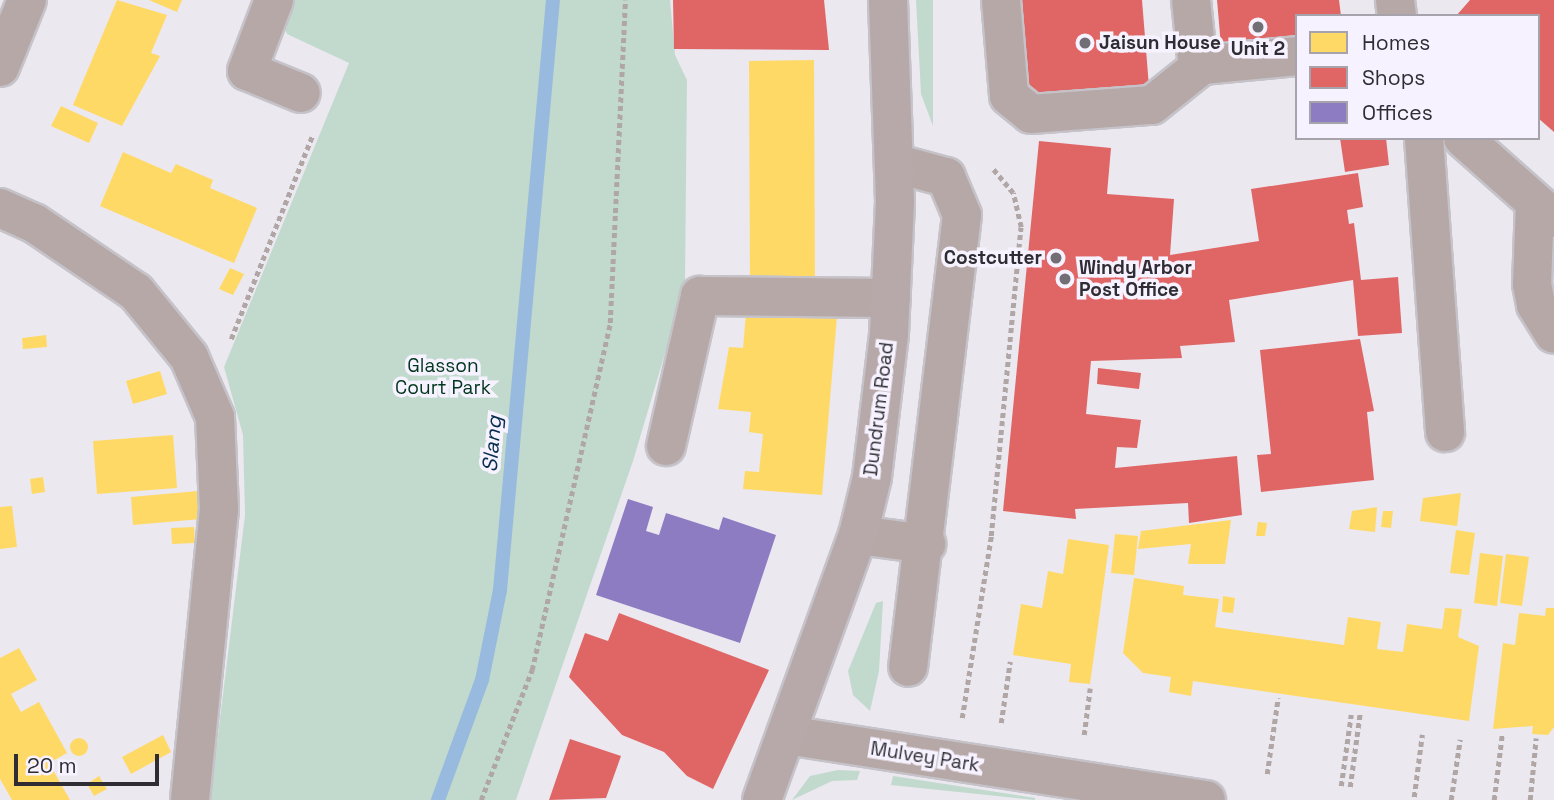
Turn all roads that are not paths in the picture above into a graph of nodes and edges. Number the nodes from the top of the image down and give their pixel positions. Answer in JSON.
{"nodes":[{"id":1,"x":27,"y":0,"type":"edge"},
{"id":2,"x":274,"y":0,"type":"edge"},
{"id":3,"x":888,"y":0,"type":"edge"},
{"id":4,"x":1001,"y":0,"type":"edge"},
{"id":5,"x":1191,"y":0,"type":"edge"},
{"id":6,"x":1295,"y":56,"type":"edge"},
{"id":7,"x":0,"y":67,"type":"edge"},
{"id":8,"x":1199,"y":68,"type":"junction"},
{"id":9,"x":310,"y":108,"type":"road end"},
{"id":10,"x":1424,"y":140,"type":"edge"},
{"id":11,"x":1465,"y":140,"type":"edge"},
{"id":12,"x":894,"y":163,"type":"junction"},
{"id":13,"x":0,"y":208,"type":"edge"},
{"id":14,"x":1545,"y":210,"type":"edge"},
{"id":15,"x":891,"y":298,"type":"junction"},
{"id":16,"x":1554,"y":334,"type":"edge"},
{"id":17,"x":1445,"y":432,"type":"dead end"},
{"id":18,"x":666,"y":446,"type":"dead end"},
{"id":19,"x":858,"y":535,"type":"junction"},
{"id":20,"x":926,"y":544,"type":"junction"},
{"id":21,"x":908,"y":667,"type":"dead end"},
{"id":22,"x":786,"y":735,"type":"junction"},
{"id":23,"x":1062,"y":789,"type":"edge"},
{"id":24,"x":190,"y":800,"type":"edge"},
{"id":25,"x":762,"y":800,"type":"edge"},
{"id":26,"x":1206,"y":800,"type":"edge"}],
"edges":[{"from":1,"to":7,"type":"street"},
{"from":2,"to":9,"type":"street"},
{"from":3,"to":12,"type":"main road","name":"Dundrum Road"},
{"from":4,"to":8,"type":"street"},
{"from":5,"to":8,"type":"street"},
{"from":6,"to":8,"type":"street"},
{"from":10,"to":17,"type":"street"},
{"from":11,"to":14,"type":"street"},
{"from":12,"to":15,"type":"main road","name":"Dundrum Road"},
{"from":12,"to":20,"type":"street"},
{"from":13,"to":24,"type":"street"},
{"from":14,"to":16,"type":"street"},
{"from":15,"to":18,"type":"street"},
{"from":15,"to":19,"type":"main road","name":"Dundrum Road"},
{"from":19,"to":20,"type":"street"},
{"from":19,"to":22,"type":"main road","name":"Dundrum Road"},
{"from":20,"to":21,"type":"street"},
{"from":22,"to":23,"type":"street","name":"Mulvey Park"},
{"from":22,"to":25,"type":"main road","name":"Dundrum Road"},
{"from":23,"to":26,"type":"street","name":"Mulvey Park"}]}
